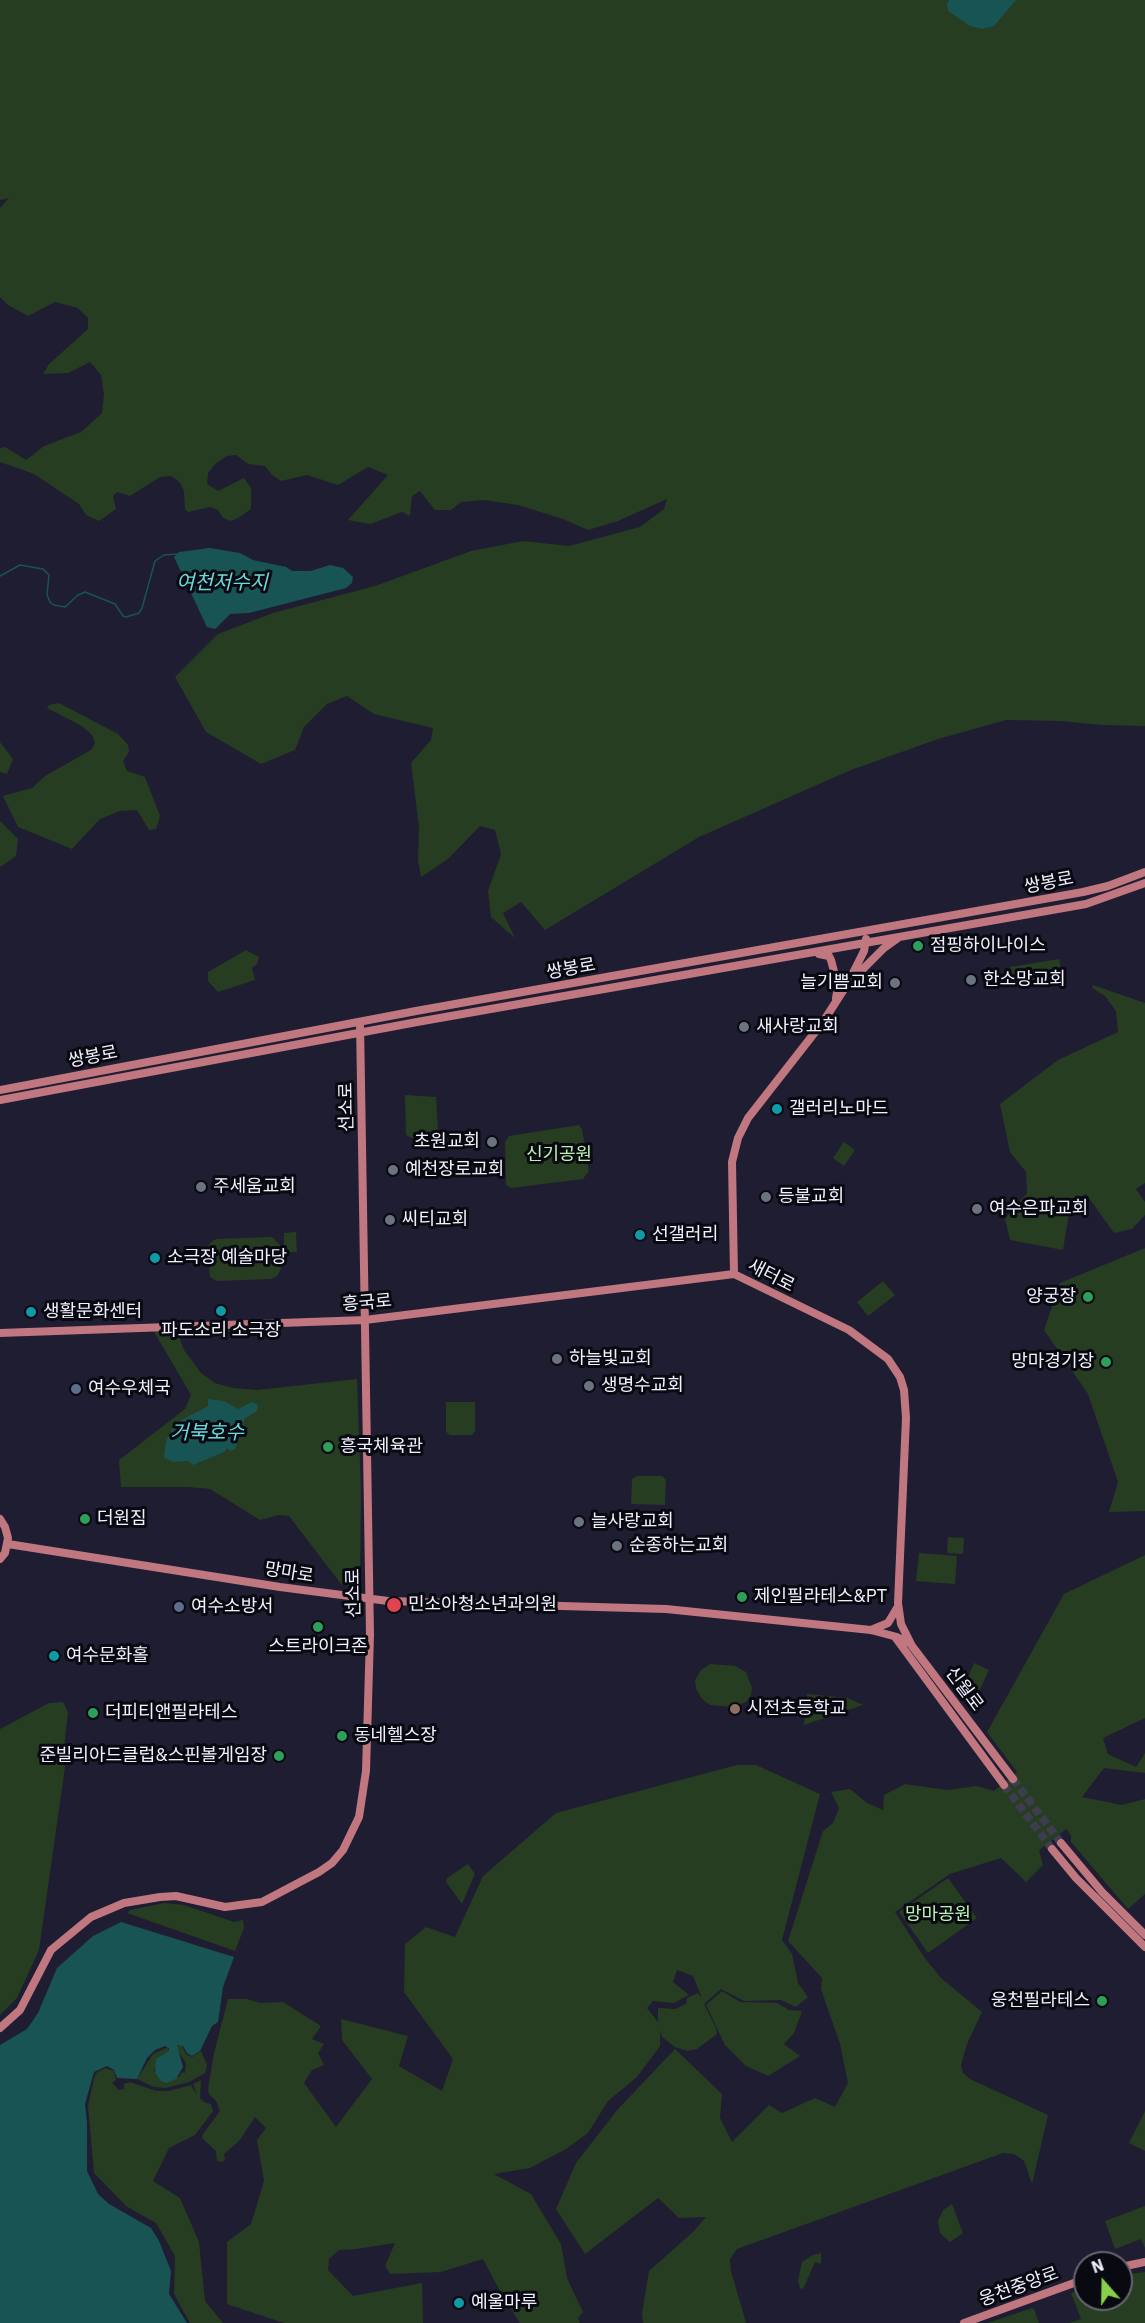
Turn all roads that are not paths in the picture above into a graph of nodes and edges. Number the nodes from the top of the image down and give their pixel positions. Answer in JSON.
{"nodes":[{"id":1,"x":1145,"y":872,"type":"edge"},
{"id":2,"x":1145,"y":883,"type":"edge"},
{"id":3,"x":1048,"y":899,"type":"junction"},
{"id":4,"x":1050,"y":911,"type":"junction"},
{"id":5,"x":864,"y":932,"type":"junction"},
{"id":6,"x":914,"y":934,"type":"junction"},
{"id":7,"x":866,"y":943,"type":"junction"},
{"id":8,"x":811,"y":952,"type":"junction"},
{"id":9,"x":848,"y":983,"type":"junction"},
{"id":10,"x":835,"y":1003,"type":"junction"},
{"id":11,"x":360,"y":1022,"type":"junction"},
{"id":12,"x":360,"y":1033,"type":"junction"},
{"id":13,"x":0,"y":1090,"type":"edge"},
{"id":14,"x":0,"y":1100,"type":"edge"},
{"id":15,"x":734,"y":1274,"type":"junction"},
{"id":16,"x":365,"y":1320,"type":"junction"},
{"id":17,"x":0,"y":1333,"type":"edge"},
{"id":18,"x":0,"y":1520,"type":"edge"},
{"id":19,"x":8,"y":1544,"type":"junction"},
{"id":20,"x":0,"y":1559,"type":"edge"},
{"id":21,"x":369,"y":1599,"type":"junction"},
{"id":22,"x":898,"y":1603,"type":"junction"},
{"id":23,"x":871,"y":1630,"type":"junction"},
{"id":24,"x":894,"y":1636,"type":"junction"},
{"id":25,"x":912,"y":1646,"type":"junction"},
{"id":26,"x":1013,"y":1779,"type":"tunnel mouth"},
{"id":27,"x":1004,"y":1785,"type":"tunnel mouth"},
{"id":28,"x":1061,"y":1843,"type":"tunnel mouth"},
{"id":29,"x":1052,"y":1849,"type":"tunnel mouth"},
{"id":30,"x":1145,"y":1935,"type":"edge"},
{"id":31,"x":1145,"y":1947,"type":"edge"},
{"id":32,"x":0,"y":2028,"type":"edge"},
{"id":33,"x":1073,"y":2283,"type":"edge"},
{"id":34,"x":964,"y":2323,"type":"edge"}],
"edges":[{"from":1,"to":3,"type":"street","name":"쌍봉로"},
{"from":2,"to":4,"type":"street","name":"쌍봉로"},
{"from":3,"to":4,"type":"street"},
{"from":3,"to":5,"type":"street","name":"쌍봉로"},
{"from":4,"to":6,"type":"street","name":"쌍봉로"},
{"from":5,"to":7,"type":"street"},
{"from":5,"to":11,"type":"street","name":"쌍봉로"},
{"from":6,"to":7,"type":"street","name":"쌍봉로"},
{"from":6,"to":9,"type":"street"},
{"from":7,"to":8,"type":"street","name":"쌍봉로"},
{"from":7,"to":9,"type":"street","name":"새터로"},
{"from":8,"to":10,"type":"street"},
{"from":8,"to":12,"type":"street","name":"쌍봉로"},
{"from":9,"to":10,"type":"street","name":"새터로"},
{"from":10,"to":15,"type":"street","name":"새터로"},
{"from":11,"to":12,"type":"street","name":"선소로"},
{"from":11,"to":13,"type":"street","name":"쌍봉로"},
{"from":12,"to":14,"type":"street","name":"쌍봉로"},
{"from":12,"to":16,"type":"street","name":"선소로"},
{"from":15,"to":16,"type":"street","name":"흥국로"},
{"from":15,"to":22,"type":"street","name":"새터로"},
{"from":16,"to":17,"type":"street","name":"흥국로"},
{"from":16,"to":21,"type":"street","name":"선소로"},
{"from":18,"to":19,"type":"street"},
{"from":19,"to":20,"type":"street"},
{"from":19,"to":21,"type":"street","name":"망마로"},
{"from":21,"to":23,"type":"street","name":"망마로"},
{"from":21,"to":32,"type":"street","name":"선소로"},
{"from":22,"to":23,"type":"street"},
{"from":22,"to":25,"type":"street","name":"신월로"},
{"from":23,"to":24,"type":"street","name":"망마로"},
{"from":24,"to":25,"type":"street","name":"망마로"},
{"from":24,"to":27,"type":"street","name":"신월로"},
{"from":25,"to":26,"type":"street","name":"신월로"},
{"from":28,"to":30,"type":"street"},
{"from":29,"to":31,"type":"street"},
{"from":33,"to":34,"type":"street","name":"웅천중앙로"}]}
